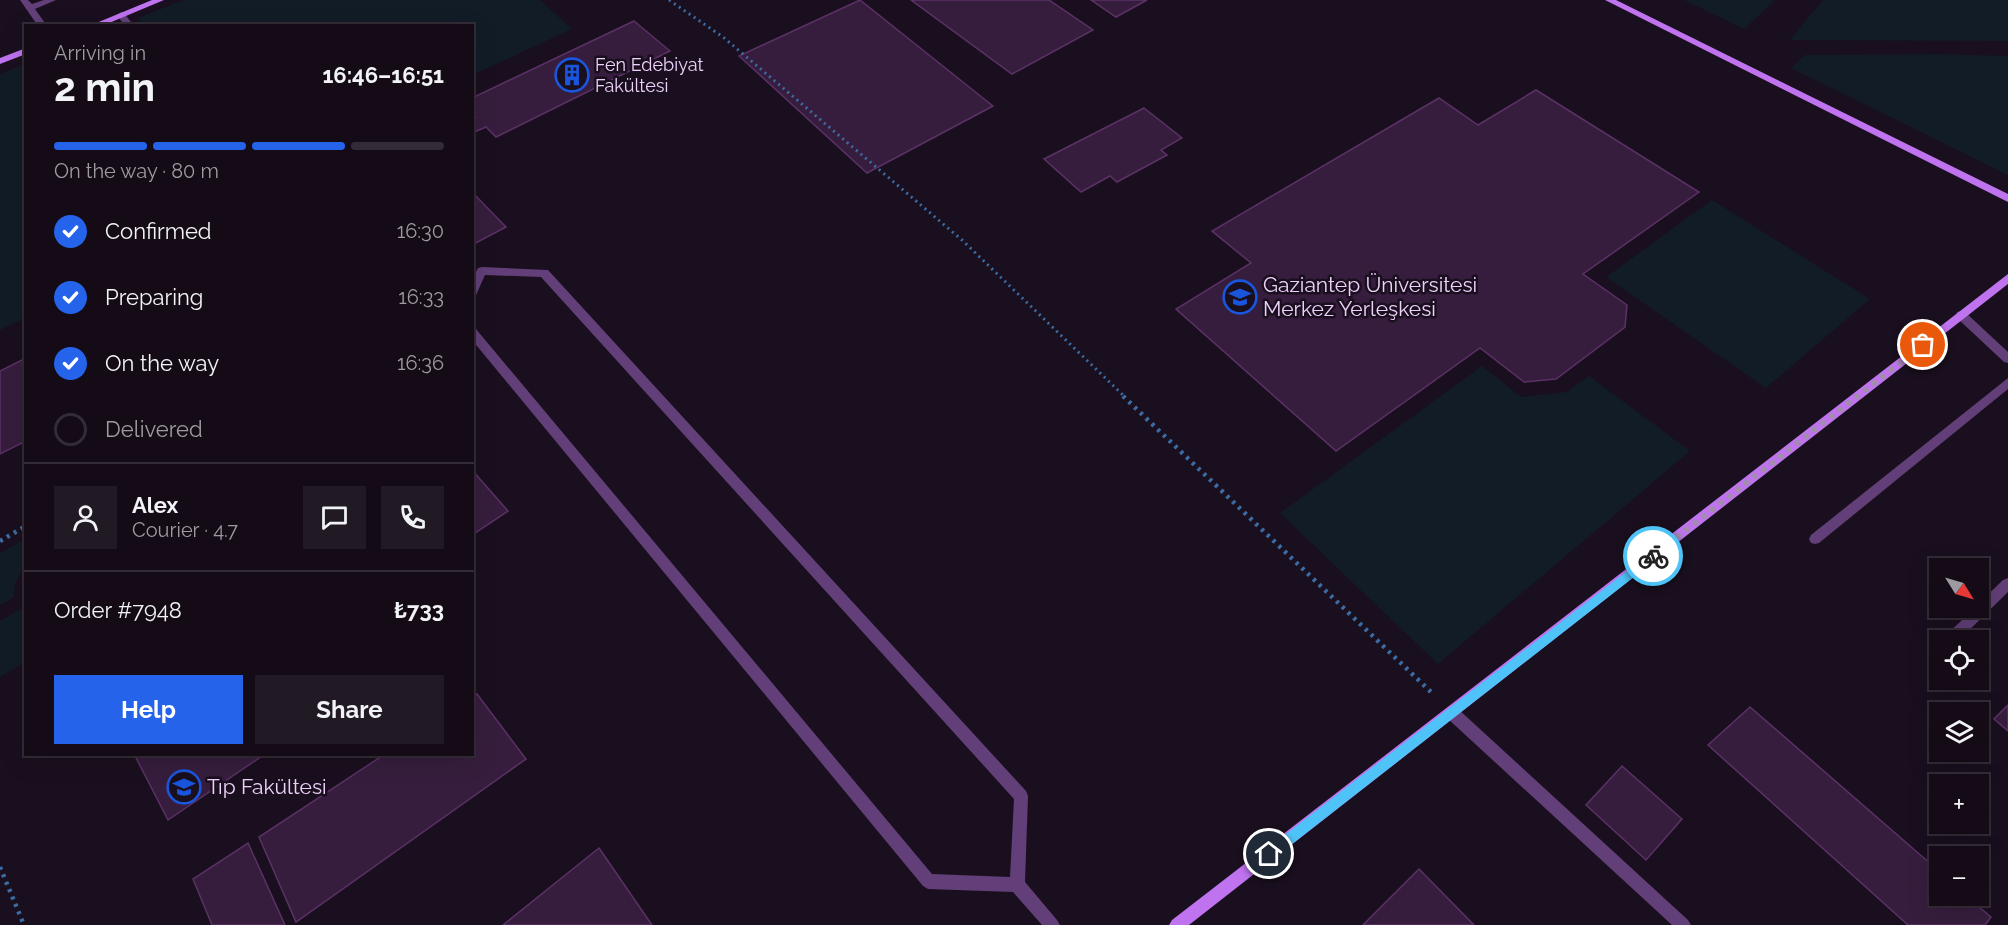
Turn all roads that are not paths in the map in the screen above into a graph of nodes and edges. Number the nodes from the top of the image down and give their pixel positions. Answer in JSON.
{"nodes":[{"id":1,"x":24,"y":0,"type":"edge"},
{"id":2,"x":52,"y":0,"type":"edge"},
{"id":3,"x":160,"y":0,"type":"edge"},
{"id":4,"x":1608,"y":0,"type":"edge"},
{"id":5,"x":30,"y":8,"type":"junction"},
{"id":6,"x":121,"y":15,"type":"junction"},
{"id":7,"x":42,"y":24,"type":"edge"},
{"id":8,"x":98,"y":24,"type":"edge"},
{"id":9,"x":128,"y":24,"type":"edge"},
{"id":10,"x":24,"y":52,"type":"edge"},
{"id":11,"x":0,"y":61,"type":"edge"},
{"id":12,"x":2008,"y":198,"type":"edge"},
{"id":13,"x":2008,"y":278,"type":"edge"},
{"id":14,"x":474,"y":288,"type":"edge"},
{"id":15,"x":1960,"y":315,"type":"junction"},
{"id":16,"x":474,"y":334,"type":"edge"},
{"id":17,"x":2008,"y":359,"type":"edge"},
{"id":18,"x":2008,"y":383,"type":"edge"},
{"id":19,"x":1815,"y":539,"type":"dead end"},
{"id":20,"x":2008,"y":584,"type":"edge"},
{"id":21,"x":1960,"y":630,"type":"edge"},
{"id":22,"x":1452,"y":713,"type":"junction"},
{"id":23,"x":1017,"y":885,"type":"junction"},
{"id":24,"x":1052,"y":925,"type":"edge"},
{"id":25,"x":1177,"y":925,"type":"edge"},
{"id":26,"x":1683,"y":925,"type":"edge"}],
"edges":[{"from":1,"to":5,"type":"street"},
{"from":2,"to":5,"type":"street"},
{"from":3,"to":6,"type":"street"},
{"from":4,"to":12,"type":"street"},
{"from":5,"to":7,"type":"street"},
{"from":6,"to":8,"type":"street"},
{"from":6,"to":9,"type":"street"},
{"from":10,"to":11,"type":"street"},
{"from":13,"to":15,"type":"street"},
{"from":14,"to":23,"type":"street"},
{"from":15,"to":17,"type":"street"},
{"from":15,"to":22,"type":"street"},
{"from":16,"to":23,"type":"street"},
{"from":18,"to":19,"type":"street"},
{"from":20,"to":21,"type":"street"},
{"from":22,"to":25,"type":"street"},
{"from":22,"to":26,"type":"street"},
{"from":23,"to":24,"type":"street"}]}
